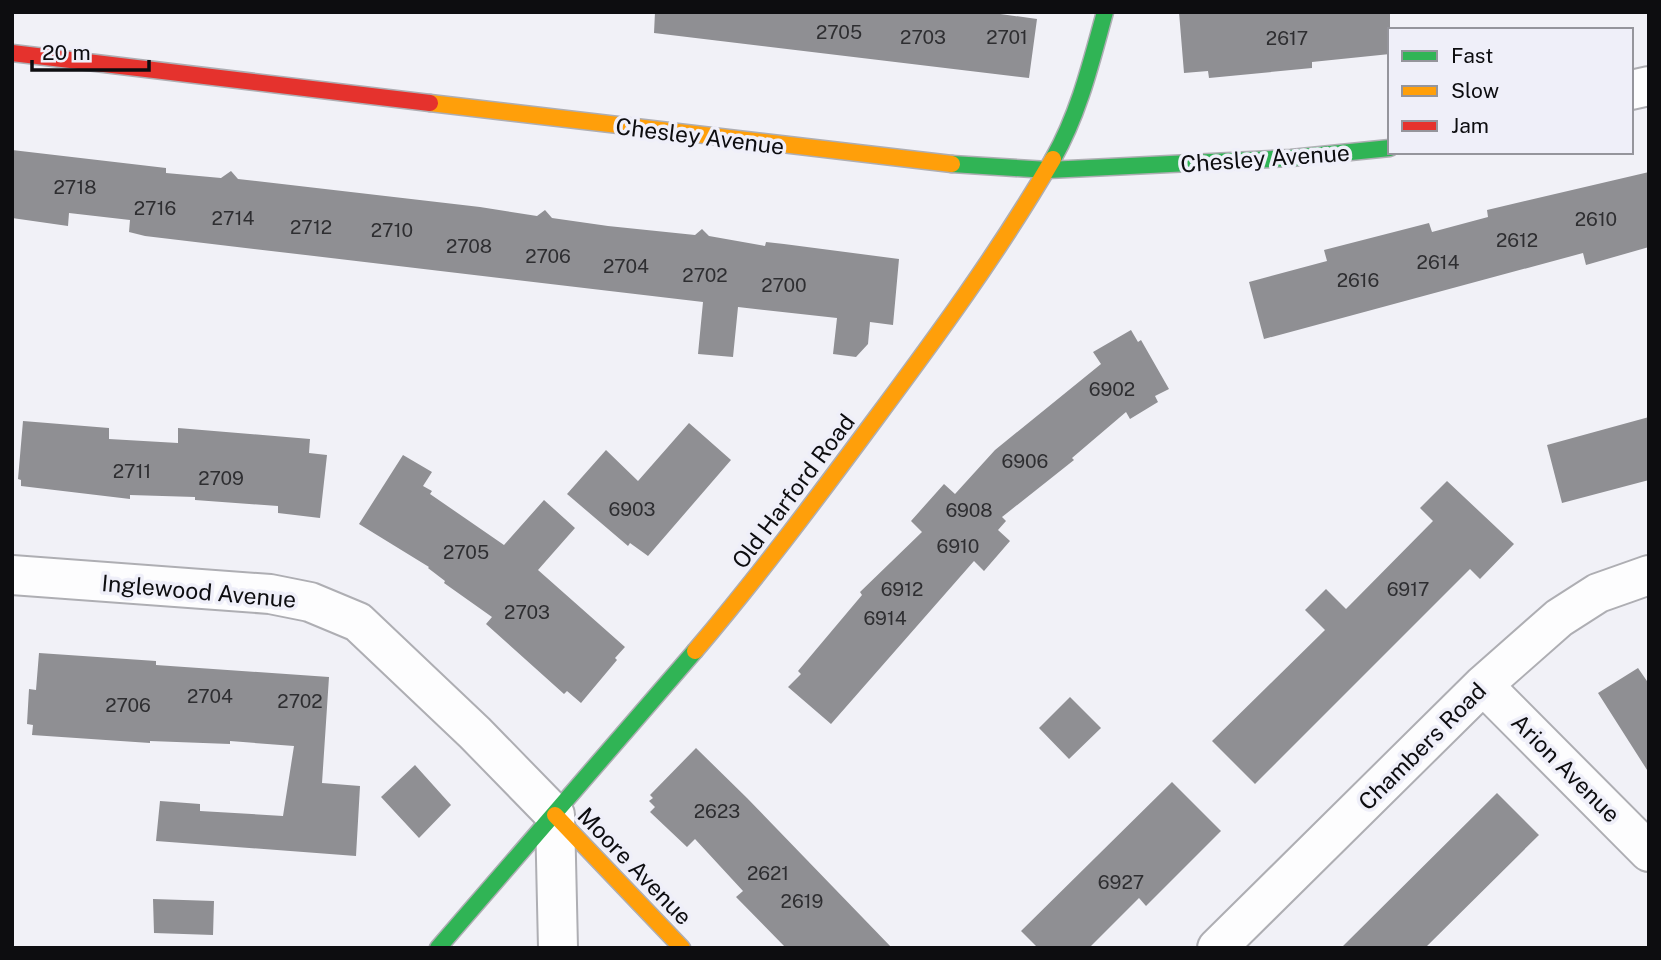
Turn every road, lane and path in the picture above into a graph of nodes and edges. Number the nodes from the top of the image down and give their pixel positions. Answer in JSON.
{"nodes":[{"id":1,"x":1105,"y":12,"type":"edge"},
{"id":2,"x":12,"y":53,"type":"edge"},
{"id":3,"x":1388,"y":148,"type":"edge"},
{"id":4,"x":1048,"y":170,"type":"junction"},
{"id":5,"x":12,"y":575,"type":"edge"},
{"id":6,"x":1649,"y":575,"type":"edge"},
{"id":7,"x":1483,"y":685,"type":"junction"},
{"id":8,"x":555,"y":815,"type":"junction"},
{"id":9,"x":1649,"y":852,"type":"edge"},
{"id":10,"x":438,"y":948,"type":"edge"},
{"id":11,"x":558,"y":948,"type":"edge"},
{"id":12,"x":682,"y":948,"type":"edge"},
{"id":13,"x":1217,"y":948,"type":"edge"}],
"edges":[{"from":1,"to":4,"type":"street","name":"Old Harford Road"},
{"from":2,"to":4,"type":"street","name":"Chesley Avenue"},
{"from":3,"to":4,"type":"street","name":"Chesley Avenue"},
{"from":4,"to":8,"type":"street","name":"Old Harford Road"},
{"from":5,"to":8,"type":"street","name":"Inglewood Avenue"},
{"from":6,"to":7,"type":"street","name":"Chambers Road"},
{"from":7,"to":9,"type":"street","name":"Arion Avenue"},
{"from":7,"to":13,"type":"street","name":"Chambers Road"},
{"from":8,"to":10,"type":"street","name":"Old Harford Road"},
{"from":8,"to":11,"type":"street"},
{"from":8,"to":12,"type":"street","name":"Moore Avenue"}]}
